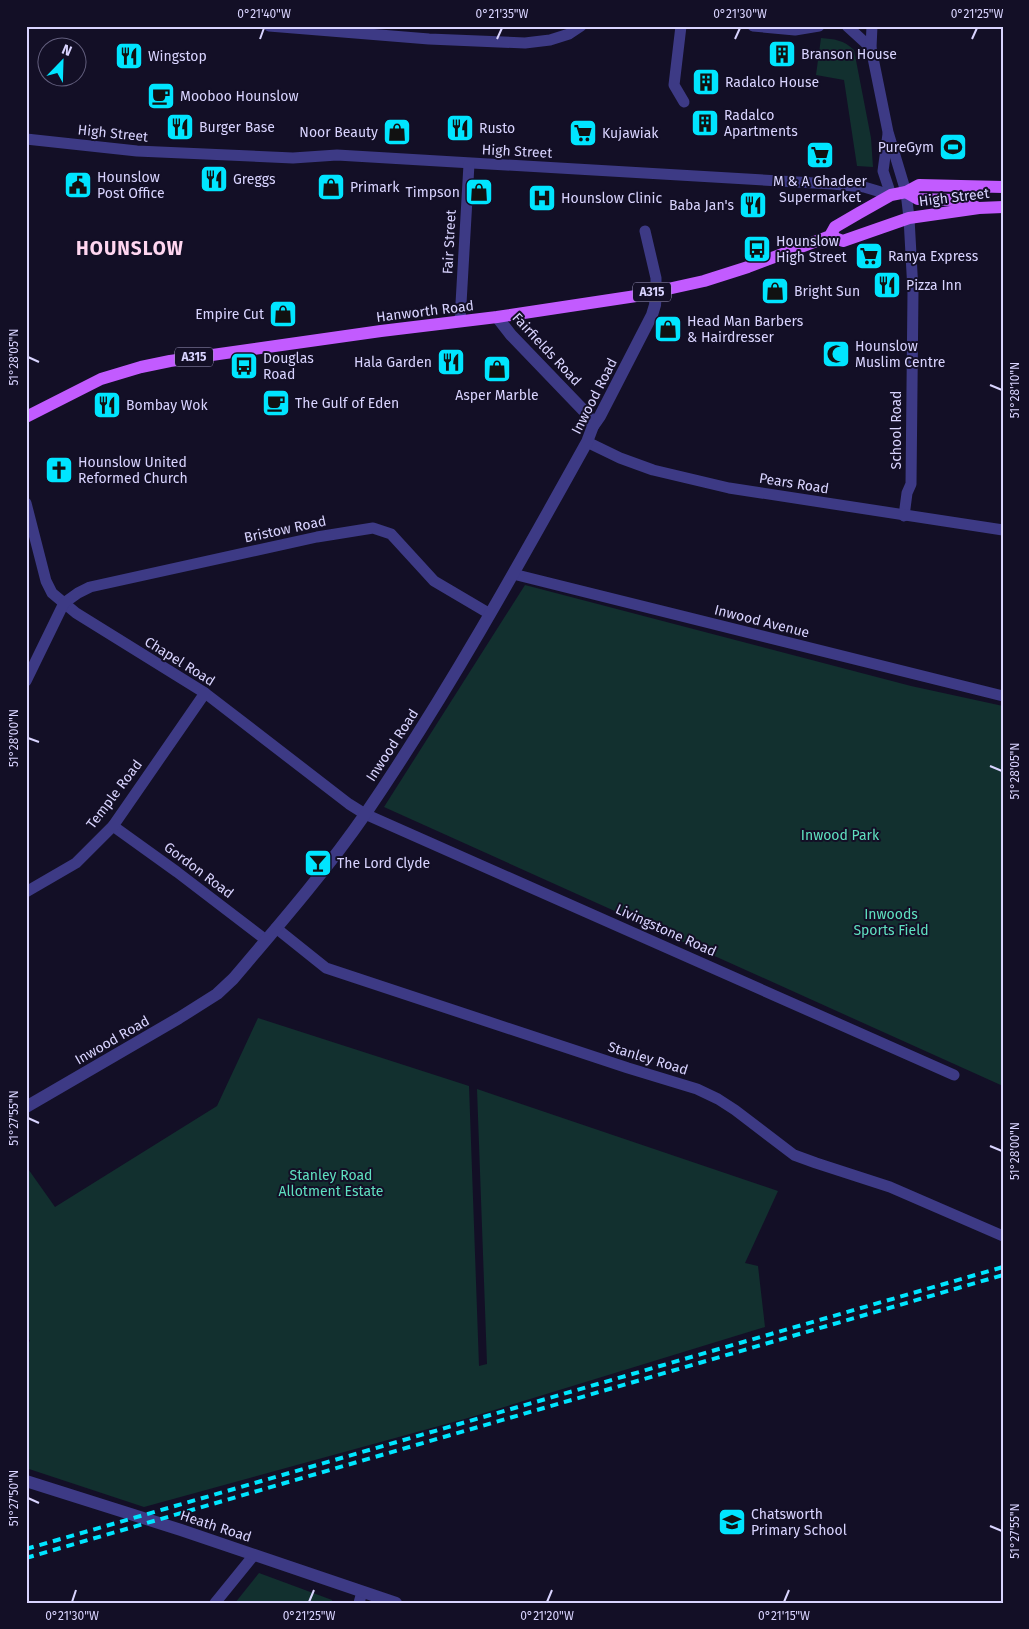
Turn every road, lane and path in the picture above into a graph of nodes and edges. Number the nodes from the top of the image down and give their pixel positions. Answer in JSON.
{"nodes":[{"id":1,"x":269,"y":26,"type":"edge"},
{"id":2,"x":581,"y":26,"type":"edge"},
{"id":3,"x":681,"y":26,"type":"edge"},
{"id":4,"x":753,"y":26,"type":"edge"},
{"id":5,"x":819,"y":26,"type":"edge"},
{"id":6,"x":847,"y":26,"type":"edge"},
{"id":7,"x":872,"y":26,"type":"edge"},
{"id":8,"x":871,"y":48,"type":"junction"},
{"id":9,"x":684,"y":102,"type":"dead end"},
{"id":10,"x":888,"y":132,"type":"junction"},
{"id":11,"x":26,"y":140,"type":"edge"},
{"id":12,"x":469,"y":164,"type":"junction"},
{"id":13,"x":1003,"y":187,"type":"edge"},
{"id":14,"x":906,"y":192,"type":"junction"},
{"id":15,"x":891,"y":195,"type":"junction"},
{"id":16,"x":1003,"y":207,"type":"edge"},
{"id":17,"x":979,"y":208,"type":"junction"},
{"id":18,"x":909,"y":218,"type":"junction"},
{"id":19,"x":645,"y":231,"type":"dead end"},
{"id":20,"x":830,"y":236,"type":"junction"},
{"id":21,"x":656,"y":291,"type":"junction"},
{"id":22,"x":497,"y":317,"type":"junction"},
{"id":23,"x":460,"y":321,"type":"junction"},
{"id":24,"x":26,"y":417,"type":"edge"},
{"id":25,"x":594,"y":426,"type":"junction"},
{"id":26,"x":587,"y":442,"type":"junction"},
{"id":27,"x":26,"y":503,"type":"edge"},
{"id":28,"x":904,"y":516,"type":"junction"},
{"id":29,"x":1003,"y":530,"type":"edge"},
{"id":30,"x":514,"y":574,"type":"junction"},
{"id":31,"x":64,"y":603,"type":"junction"},
{"id":32,"x":490,"y":614,"type":"junction"},
{"id":33,"x":26,"y":682,"type":"edge"},
{"id":34,"x":205,"y":693,"type":"junction"},
{"id":35,"x":1003,"y":696,"type":"edge"},
{"id":36,"x":365,"y":814,"type":"junction"},
{"id":37,"x":113,"y":826,"type":"junction"},
{"id":38,"x":26,"y":892,"type":"edge"},
{"id":39,"x":276,"y":928,"type":"junction"},
{"id":40,"x":266,"y":940,"type":"junction"},
{"id":41,"x":954,"y":1075,"type":"dead end"},
{"id":42,"x":26,"y":1107,"type":"edge"},
{"id":43,"x":1003,"y":1236,"type":"edge"},
{"id":44,"x":26,"y":1481,"type":"edge"},
{"id":45,"x":254,"y":1554,"type":"junction"},
{"id":46,"x":360,"y":1598,"type":"edge"},
{"id":47,"x":215,"y":1603,"type":"edge"},
{"id":48,"x":396,"y":1603,"type":"edge"}],
"edges":[{"from":1,"to":2,"type":"street"},
{"from":3,"to":9,"type":"street"},
{"from":4,"to":5,"type":"street"},
{"from":6,"to":8,"type":"street"},
{"from":7,"to":8,"type":"street"},
{"from":8,"to":10,"type":"street"},
{"from":10,"to":14,"type":"street","name":"School Road"},
{"from":10,"to":15,"type":"street"},
{"from":11,"to":12,"type":"street","name":"High Street"},
{"from":12,"to":15,"type":"street","name":"High Street"},
{"from":12,"to":23,"type":"street","name":"Fair Street"},
{"from":13,"to":14,"type":"main road","name":"High Street","number":"A315"},
{"from":14,"to":15,"type":"main road","name":"High Street","number":"A315"},
{"from":14,"to":17,"type":"main road"},
{"from":14,"to":18,"type":"street","name":"School Road"},
{"from":15,"to":20,"type":"main road","name":"Hanworth Road","number":"A315"},
{"from":16,"to":17,"type":"main road","name":"High Street","number":"A315"},
{"from":17,"to":18,"type":"main road","name":"High Street","number":"A315"},
{"from":18,"to":20,"type":"main road","name":"Hanworth Road","number":"A315"},
{"from":18,"to":28,"type":"street","name":"School Road"},
{"from":19,"to":21,"type":"street"},
{"from":20,"to":21,"type":"main road","name":"Hanworth Road","number":"A315"},
{"from":21,"to":22,"type":"main road","name":"Hanworth Road","number":"A315"},
{"from":21,"to":25,"type":"street","name":"Inwood Road"},
{"from":22,"to":23,"type":"main road","name":"Hanworth Road","number":"A315"},
{"from":22,"to":25,"type":"street","name":"Fairfields Road"},
{"from":23,"to":24,"type":"main road","name":"Hanworth Road","number":"A315"},
{"from":25,"to":26,"type":"street","name":"Inwood Road"},
{"from":26,"to":28,"type":"street","name":"Pears Road"},
{"from":26,"to":30,"type":"street","name":"Inwood Road"},
{"from":27,"to":31,"type":"street","name":"Chapel Road"},
{"from":28,"to":29,"type":"street","name":"Pears Road"},
{"from":30,"to":32,"type":"street","name":"Inwood Road"},
{"from":30,"to":35,"type":"street","name":"Inwood Avenue"},
{"from":31,"to":32,"type":"street","name":"Bristow Road"},
{"from":31,"to":33,"type":"street"},
{"from":31,"to":34,"type":"street","name":"Chapel Road"},
{"from":32,"to":36,"type":"street","name":"Inwood Road"},
{"from":34,"to":36,"type":"street","name":"Chapel Road"},
{"from":34,"to":37,"type":"street","name":"Temple Road"},
{"from":36,"to":39,"type":"street","name":"Inwood Road"},
{"from":36,"to":41,"type":"street","name":"Livingstone Road"},
{"from":37,"to":38,"type":"street","name":"Temple Road"},
{"from":37,"to":40,"type":"street","name":"Gordon Road"},
{"from":39,"to":40,"type":"street","name":"Inwood Road"},
{"from":39,"to":43,"type":"street","name":"Stanley Road"},
{"from":40,"to":42,"type":"street","name":"Inwood Road"},
{"from":44,"to":45,"type":"street","name":"Heath Road"},
{"from":45,"to":46,"type":"street","name":"Heath Road"},
{"from":45,"to":47,"type":"street"},
{"from":46,"to":48,"type":"street","name":"Heath Road"}]}
